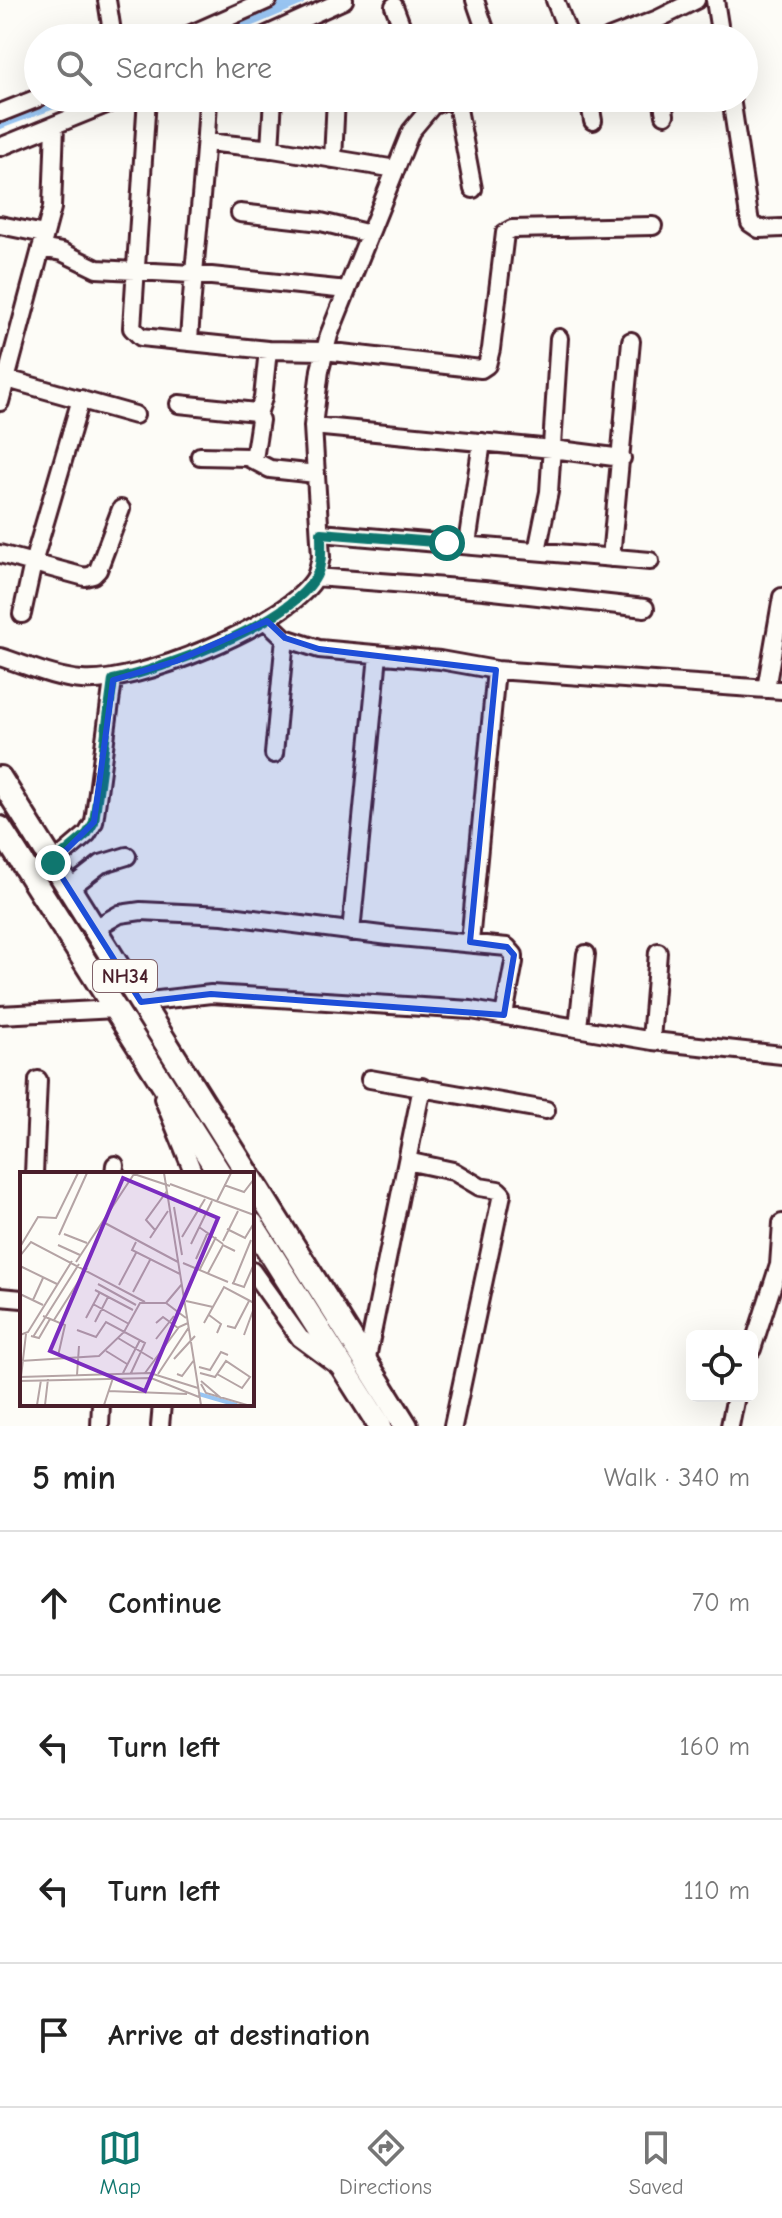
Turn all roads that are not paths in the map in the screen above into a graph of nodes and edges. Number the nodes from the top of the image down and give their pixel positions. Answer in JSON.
{"nodes":[{"id":1,"x":107,"y":0,"type":"edge"},
{"id":2,"x":267,"y":0,"type":"edge"},
{"id":3,"x":344,"y":0,"type":"edge"},
{"id":4,"x":475,"y":0,"type":"edge"},
{"id":5,"x":555,"y":0,"type":"edge"},
{"id":6,"x":715,"y":0,"type":"edge"},
{"id":7,"x":690,"y":2,"type":"edge"},
{"id":8,"x":394,"y":6,"type":"dead end"},
{"id":9,"x":111,"y":24,"type":"edge"},
{"id":10,"x":213,"y":24,"type":"edge"},
{"id":11,"x":297,"y":24,"type":"edge"},
{"id":12,"x":401,"y":24,"type":"edge"},
{"id":13,"x":483,"y":24,"type":"edge"},
{"id":14,"x":564,"y":24,"type":"edge"},
{"id":15,"x":658,"y":24,"type":"edge"},
{"id":16,"x":719,"y":24,"type":"edge"},
{"id":17,"x":24,"y":104,"type":"edge"},
{"id":18,"x":87,"y":112,"type":"edge"},
{"id":19,"x":146,"y":112,"type":"edge"},
{"id":20,"x":207,"y":112,"type":"edge"},
{"id":21,"x":272,"y":112,"type":"edge"},
{"id":22,"x":335,"y":112,"type":"edge"},
{"id":23,"x":423,"y":112,"type":"edge"},
{"id":24,"x":459,"y":112,"type":"edge"},
{"id":25,"x":591,"y":112,"type":"edge"},
{"id":26,"x":664,"y":112,"type":"edge"},
{"id":27,"x":733,"y":112,"type":"edge"},
{"id":28,"x":0,"y":113,"type":"edge"},
{"id":29,"x":665,"y":115,"type":"dead end"},
{"id":30,"x":593,"y":121,"type":"dead end"},
{"id":31,"x":55,"y":125,"type":"junction"},
{"id":32,"x":206,"y":142,"type":"junction"},
{"id":33,"x":0,"y":147,"type":"edge"},
{"id":34,"x":270,"y":149,"type":"junction"},
{"id":35,"x":333,"y":159,"type":"junction"},
{"id":36,"x":396,"y":169,"type":"junction"},
{"id":37,"x":473,"y":189,"type":"dead end"},
{"id":38,"x":240,"y":213,"type":"dead end"},
{"id":39,"x":0,"y":225,"type":"edge"},
{"id":40,"x":653,"y":226,"type":"dead end"},
{"id":41,"x":782,"y":228,"type":"edge"},
{"id":42,"x":370,"y":234,"type":"junction"},
{"id":43,"x":43,"y":241,"type":"junction"},
{"id":44,"x":136,"y":272,"type":"junction"},
{"id":45,"x":192,"y":274,"type":"junction"},
{"id":46,"x":347,"y":290,"type":"junction"},
{"id":47,"x":559,"y":338,"type":"dead end"},
{"id":48,"x":631,"y":341,"type":"dead end"},
{"id":49,"x":189,"y":342,"type":"junction"},
{"id":50,"x":268,"y":350,"type":"junction"},
{"id":51,"x":324,"y":351,"type":"junction"},
{"id":52,"x":7,"y":379,"type":"junction"},
{"id":53,"x":81,"y":399,"type":"junction"},
{"id":54,"x":0,"y":402,"type":"edge"},
{"id":55,"x":179,"y":404,"type":"dead end"},
{"id":56,"x":258,"y":414,"type":"junction"},
{"id":57,"x":135,"y":415,"type":"dead end"},
{"id":58,"x":313,"y":426,"type":"junction"},
{"id":59,"x":482,"y":442,"type":"junction"},
{"id":60,"x":552,"y":449,"type":"junction"},
{"id":61,"x":200,"y":456,"type":"dead end"},
{"id":62,"x":622,"y":458,"type":"junction"},
{"id":63,"x":254,"y":459,"type":"junction"},
{"id":64,"x":316,"y":474,"type":"junction"},
{"id":65,"x":121,"y":509,"type":"dead end"},
{"id":66,"x":321,"y":533,"type":"junction"},
{"id":67,"x":467,"y":544,"type":"junction"},
{"id":68,"x":537,"y":551,"type":"junction"},
{"id":69,"x":0,"y":554,"type":"edge"},
{"id":70,"x":611,"y":558,"type":"junction"},
{"id":71,"x":650,"y":561,"type":"dead end"},
{"id":72,"x":33,"y":563,"type":"junction"},
{"id":73,"x":316,"y":577,"type":"junction"},
{"id":74,"x":782,"y":597,"type":"edge"},
{"id":75,"x":645,"y":608,"type":"dead end"},
{"id":76,"x":22,"y":614,"type":"dead end"},
{"id":77,"x":267,"y":621,"type":"junction"},
{"id":78,"x":285,"y":638,"type":"junction"},
{"id":79,"x":378,"y":655,"type":"junction"},
{"id":80,"x":0,"y":657,"type":"edge"},
{"id":81,"x":496,"y":670,"type":"junction"},
{"id":82,"x":113,"y":680,"type":"junction"},
{"id":83,"x":774,"y":690,"type":"edge"},
{"id":84,"x":274,"y":754,"type":"dead end"},
{"id":85,"x":0,"y":778,"type":"edge"},
{"id":86,"x":0,"y":828,"type":"edge"},
{"id":87,"x":127,"y":856,"type":"dead end"},
{"id":88,"x":53,"y":863,"type":"junction"},
{"id":89,"x":70,"y":888,"type":"junction"},
{"id":90,"x":95,"y":928,"type":"junction"},
{"id":91,"x":351,"y":932,"type":"junction"},
{"id":92,"x":470,"y":942,"type":"junction"},
{"id":93,"x":658,"y":952,"type":"dead end"},
{"id":94,"x":586,"y":954,"type":"dead end"},
{"id":95,"x":141,"y":1002,"type":"junction"},
{"id":96,"x":116,"y":1009,"type":"junction"},
{"id":97,"x":0,"y":1015,"type":"edge"},
{"id":98,"x":504,"y":1015,"type":"junction"},
{"id":99,"x":578,"y":1027,"type":"junction"},
{"id":100,"x":651,"y":1040,"type":"junction"},
{"id":101,"x":782,"y":1055,"type":"edge"},
{"id":102,"x":148,"y":1061,"type":"junction"},
{"id":103,"x":370,"y":1079,"type":"dead end"},
{"id":104,"x":38,"y":1080,"type":"dead end"},
{"id":105,"x":422,"y":1087,"type":"junction"},
{"id":106,"x":546,"y":1110,"type":"dead end"},
{"id":107,"x":407,"y":1161,"type":"junction"},
{"id":108,"x":34,"y":1172,"type":"edge"},
{"id":109,"x":193,"y":1172,"type":"edge"},
{"id":110,"x":219,"y":1172,"type":"edge"},
{"id":111,"x":247,"y":1172,"type":"edge"},
{"id":112,"x":254,"y":1184,"type":"edge"},
{"id":113,"x":782,"y":1223,"type":"edge"},
{"id":114,"x":254,"y":1227,"type":"edge"},
{"id":115,"x":781,"y":1243,"type":"edge"},
{"id":116,"x":254,"y":1274,"type":"edge"},
{"id":117,"x":0,"y":1297,"type":"edge"},
{"id":118,"x":20,"y":1299,"type":"edge"},
{"id":119,"x":775,"y":1307,"type":"edge"},
{"id":120,"x":758,"y":1338,"type":"edge"},
{"id":121,"x":356,"y":1367,"type":"junction"},
{"id":122,"x":361,"y":1396,"type":"junction"},
{"id":123,"x":735,"y":1402,"type":"edge"},
{"id":124,"x":101,"y":1406,"type":"edge"},
{"id":125,"x":162,"y":1406,"type":"edge"},
{"id":126,"x":100,"y":1426,"type":"edge"},
{"id":127,"x":160,"y":1426,"type":"edge"},
{"id":128,"x":369,"y":1426,"type":"edge"},
{"id":129,"x":380,"y":1426,"type":"edge"},
{"id":130,"x":406,"y":1426,"type":"edge"},
{"id":131,"x":453,"y":1426,"type":"edge"},
{"id":132,"x":730,"y":1426,"type":"edge"}],
"edges":[{"from":1,"to":9,"type":"street"},
{"from":2,"to":10,"type":"street"},
{"from":3,"to":11,"type":"street"},
{"from":4,"to":13,"type":"street"},
{"from":5,"to":14,"type":"street"},
{"from":6,"to":16,"type":"street"},
{"from":7,"to":15,"type":"street"},
{"from":8,"to":12,"type":"street"},
{"from":17,"to":28,"type":"street"},
{"from":18,"to":31,"type":"street"},
{"from":19,"to":44,"type":"street"},
{"from":20,"to":32,"type":"street"},
{"from":21,"to":34,"type":"street"},
{"from":22,"to":35,"type":"street"},
{"from":23,"to":36,"type":"street"},
{"from":24,"to":37,"type":"street"},
{"from":25,"to":30,"type":"street"},
{"from":26,"to":29,"type":"street"},
{"from":27,"to":41,"type":"street"},
{"from":31,"to":33,"type":"street"},
{"from":31,"to":43,"type":"street"},
{"from":32,"to":34,"type":"street"},
{"from":32,"to":45,"type":"street"},
{"from":34,"to":35,"type":"street"},
{"from":35,"to":36,"type":"street"},
{"from":36,"to":42,"type":"street"},
{"from":38,"to":42,"type":"street"},
{"from":39,"to":43,"type":"street"},
{"from":40,"to":51,"type":"street"},
{"from":42,"to":46,"type":"street"},
{"from":43,"to":44,"type":"street"},
{"from":43,"to":52,"type":"street"},
{"from":44,"to":45,"type":"street"},
{"from":44,"to":49,"type":"street"},
{"from":45,"to":46,"type":"street"},
{"from":45,"to":49,"type":"street"},
{"from":46,"to":51,"type":"street"},
{"from":47,"to":60,"type":"street"},
{"from":48,"to":62,"type":"street"},
{"from":49,"to":50,"type":"street"},
{"from":50,"to":51,"type":"street"},
{"from":50,"to":56,"type":"street"},
{"from":51,"to":58,"type":"street"},
{"from":52,"to":53,"type":"street"},
{"from":52,"to":54,"type":"street"},
{"from":53,"to":57,"type":"street"},
{"from":53,"to":72,"type":"street"},
{"from":55,"to":56,"type":"street"},
{"from":56,"to":63,"type":"street"},
{"from":58,"to":59,"type":"street"},
{"from":58,"to":64,"type":"street"},
{"from":59,"to":60,"type":"street"},
{"from":59,"to":67,"type":"street"},
{"from":60,"to":62,"type":"street"},
{"from":60,"to":68,"type":"street"},
{"from":61,"to":63,"type":"street"},
{"from":62,"to":70,"type":"street"},
{"from":63,"to":64,"type":"street"},
{"from":64,"to":66,"type":"street"},
{"from":65,"to":72,"type":"street"},
{"from":66,"to":67,"type":"street"},
{"from":66,"to":73,"type":"street"},
{"from":67,"to":68,"type":"street"},
{"from":68,"to":70,"type":"street"},
{"from":69,"to":72,"type":"street"},
{"from":70,"to":71,"type":"street"},
{"from":72,"to":76,"type":"street"},
{"from":73,"to":75,"type":"street"},
{"from":73,"to":77,"type":"street"},
{"from":74,"to":83,"type":"street"},
{"from":77,"to":78,"type":"street"},
{"from":77,"to":82,"type":"street"},
{"from":78,"to":79,"type":"street"},
{"from":78,"to":84,"type":"street"},
{"from":79,"to":81,"type":"street"},
{"from":79,"to":91,"type":"street"},
{"from":80,"to":82,"type":"street"},
{"from":81,"to":83,"type":"street"},
{"from":81,"to":92,"type":"street"},
{"from":82,"to":88,"type":"street"},
{"from":85,"to":88,"type":"highway","number":"NH34"},
{"from":86,"to":96,"type":"highway","number":"NH34"},
{"from":87,"to":89,"type":"street"},
{"from":88,"to":89,"type":"highway","number":"NH34"},
{"from":89,"to":90,"type":"highway","number":"NH34"},
{"from":90,"to":91,"type":"street"},
{"from":90,"to":95,"type":"highway","number":"NH34"},
{"from":91,"to":92,"type":"street"},
{"from":92,"to":98,"type":"street"},
{"from":93,"to":100,"type":"street"},
{"from":94,"to":99,"type":"street"},
{"from":95,"to":98,"type":"street"},
{"from":95,"to":111,"type":"highway","number":"NH34"},
{"from":96,"to":97,"type":"street"},
{"from":96,"to":102,"type":"highway","number":"NH34"},
{"from":98,"to":99,"type":"street"},
{"from":99,"to":100,"type":"street"},
{"from":100,"to":101,"type":"street"},
{"from":102,"to":109,"type":"street"},
{"from":102,"to":110,"type":"highway","number":"NH34"},
{"from":103,"to":105,"type":"street"},
{"from":104,"to":108,"type":"street"},
{"from":105,"to":106,"type":"street"},
{"from":105,"to":107,"type":"street"},
{"from":107,"to":121,"type":"street"},
{"from":107,"to":131,"type":"street"},
{"from":112,"to":121,"type":"highway"},
{"from":113,"to":115,"type":"street"},
{"from":114,"to":121,"type":"highway"},
{"from":115,"to":119,"type":"street"},
{"from":116,"to":121,"type":"street"},
{"from":117,"to":118,"type":"street"},
{"from":119,"to":120,"type":"street"},
{"from":121,"to":122,"type":"highway"},
{"from":121,"to":130,"type":"highway"},
{"from":122,"to":128,"type":"highway"},
{"from":122,"to":129,"type":"highway"},
{"from":123,"to":132,"type":"street"},
{"from":124,"to":126,"type":"street"},
{"from":125,"to":127,"type":"street"}]}
